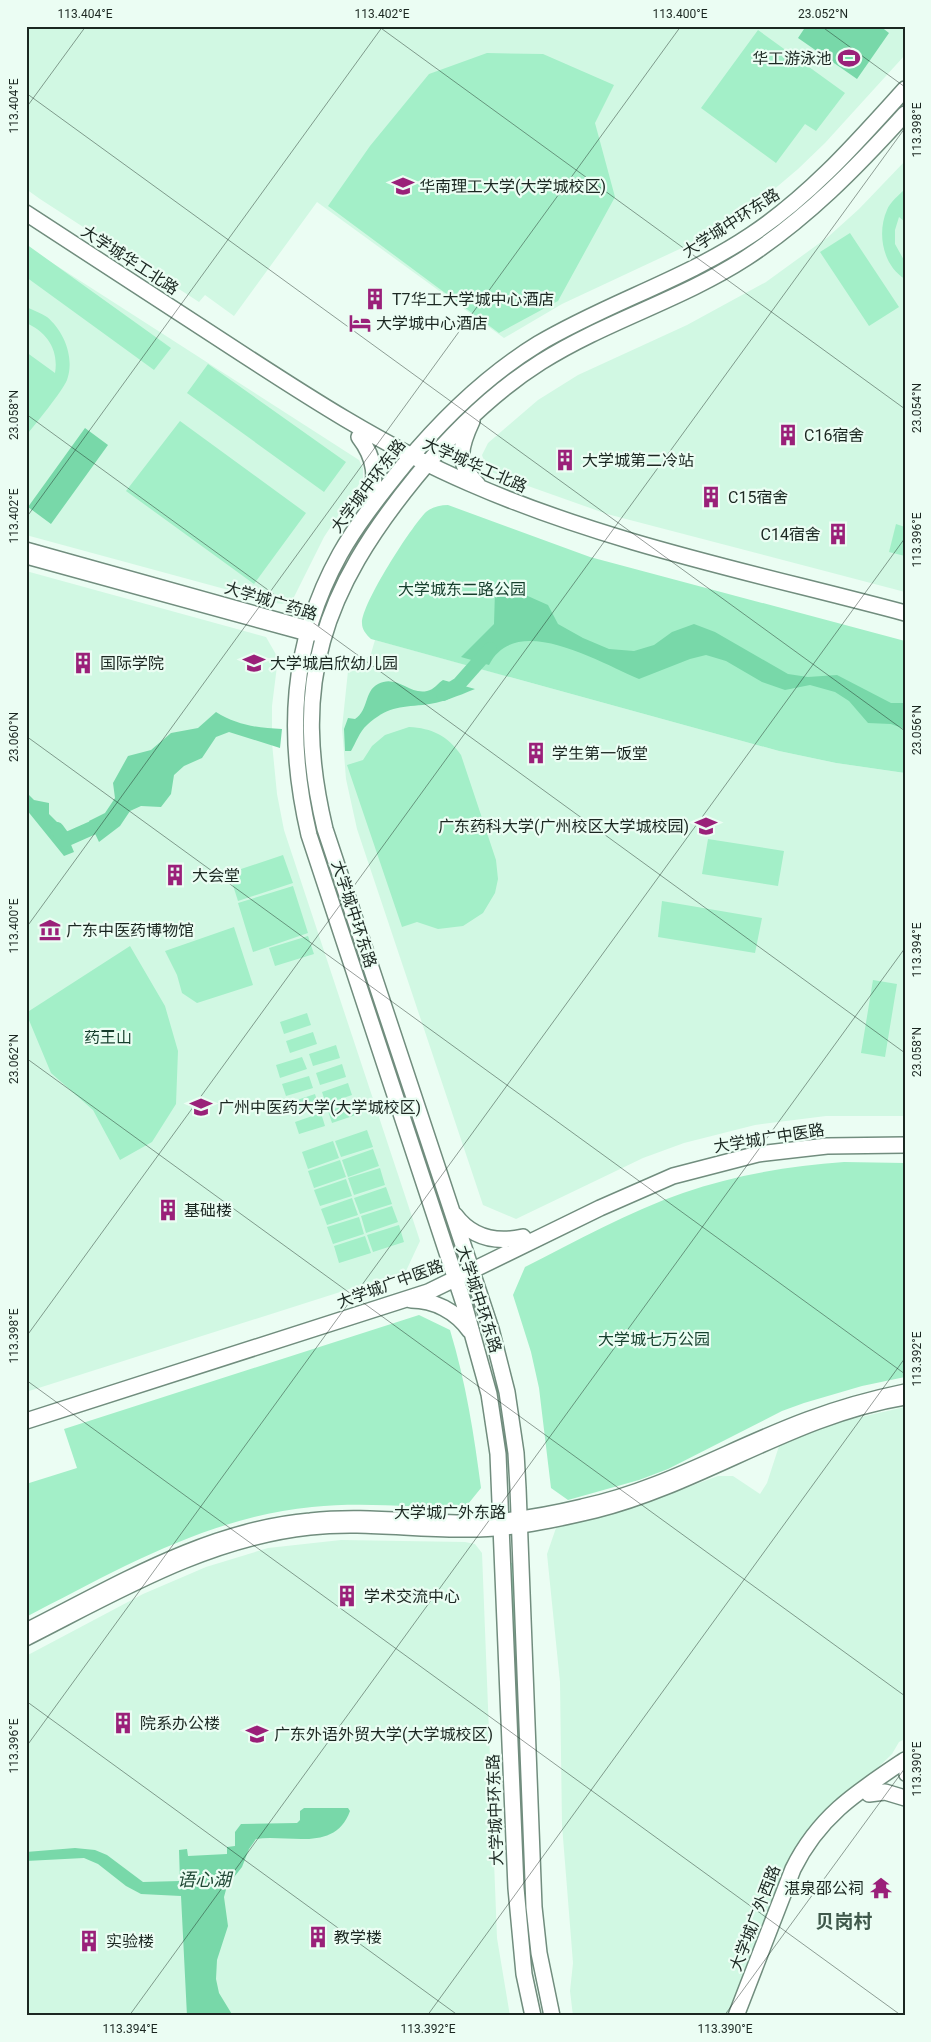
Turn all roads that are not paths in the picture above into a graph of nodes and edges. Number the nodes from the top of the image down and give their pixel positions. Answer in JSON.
{"nodes":[{"id":1,"x":905,"y":89,"type":"edge"},
{"id":2,"x":905,"y":114,"type":"edge"},
{"id":3,"x":26,"y":213,"type":"edge"},
{"id":4,"x":26,"y":222,"type":"edge"},
{"id":5,"x":479,"y":409,"type":"junction"},
{"id":6,"x":359,"y":436,"type":"junction"},
{"id":7,"x":409,"y":459,"type":"junction"},
{"id":8,"x":425,"y":467,"type":"junction"},
{"id":9,"x":481,"y":488,"type":"junction"},
{"id":10,"x":367,"y":513,"type":"junction"},
{"id":11,"x":26,"y":548,"type":"edge"},
{"id":12,"x":26,"y":558,"type":"edge"},
{"id":13,"x":905,"y":613,"type":"edge"},
{"id":14,"x":905,"y":621,"type":"edge"},
{"id":15,"x":308,"y":631,"type":"junction"},
{"id":16,"x":324,"y":635,"type":"junction"},
{"id":17,"x":905,"y":1137,"type":"edge"},
{"id":18,"x":905,"y":1145,"type":"edge"},
{"id":19,"x":451,"y":1209,"type":"junction"},
{"id":20,"x":523,"y":1237,"type":"junction"},
{"id":21,"x":471,"y":1268,"type":"junction"},
{"id":22,"x":454,"y":1276,"type":"junction"},
{"id":23,"x":407,"y":1300,"type":"junction"},
{"id":24,"x":473,"y":1335,"type":"junction"},
{"id":25,"x":905,"y":1390,"type":"edge"},
{"id":26,"x":905,"y":1399,"type":"edge"},
{"id":27,"x":26,"y":1412,"type":"edge"},
{"id":28,"x":26,"y":1421,"type":"edge"},
{"id":29,"x":519,"y":1523,"type":"junction"},
{"id":30,"x":502,"y":1524,"type":"junction"},
{"id":31,"x":26,"y":1629,"type":"edge"},
{"id":32,"x":26,"y":1640,"type":"edge"},
{"id":33,"x":905,"y":1768,"type":"edge"},
{"id":34,"x":869,"y":1794,"type":"junction"},
{"id":35,"x":905,"y":1798,"type":"edge"},
{"id":36,"x":539,"y":1957,"type":"junction"},
{"id":37,"x":522,"y":1959,"type":"junction"},
{"id":38,"x":545,"y":1986,"type":"junction"},
{"id":39,"x":527,"y":1989,"type":"junction"},
{"id":40,"x":533,"y":2016,"type":"edge"},
{"id":41,"x":552,"y":2016,"type":"edge"},
{"id":42,"x":736,"y":2016,"type":"edge"},
{"id":43,"x":745,"y":2016,"type":"edge"}],
"edges":[{"from":1,"to":7,"type":"main road","name":"大学城中环东路"},
{"from":2,"to":5,"type":"main road","name":"大学城中环东路"},
{"from":3,"to":7,"type":"main road","name":"大学城华工北路"},
{"from":4,"to":6,"type":"main road","name":"大学城华工北路"},
{"from":5,"to":8,"type":"main road","name":"大学城中环东路"},
{"from":5,"to":9,"type":"main road"},
{"from":6,"to":7,"type":"main road","name":"大学城华工北路"},
{"from":6,"to":10,"type":"main road"},
{"from":7,"to":8,"type":"main road","name":"大学城华工北路"},
{"from":7,"to":10,"type":"main road","name":"大学城中环东路"},
{"from":8,"to":9,"type":"main road","name":"大学城华工北路"},
{"from":8,"to":14,"type":"main road","name":"大学城华工北路"},
{"from":8,"to":16,"type":"main road","name":"大学城中环东路"},
{"from":9,"to":13,"type":"main road","name":"大学城华工北路"},
{"from":10,"to":15,"type":"main road","name":"大学城中环东路"},
{"from":11,"to":15,"type":"street","name":"大学城广药路"},
{"from":12,"to":15,"type":"street","name":"大学城广药路"},
{"from":15,"to":16,"type":"street","name":"大学城广药路"},
{"from":15,"to":22,"type":"main road","name":"大学城中环东路"},
{"from":16,"to":19,"type":"main road","name":"大学城中环东路"},
{"from":17,"to":20,"type":"main road","name":"大学城广中医路"},
{"from":18,"to":21,"type":"main road","name":"大学城广中医路"},
{"from":19,"to":20,"type":"main road"},
{"from":19,"to":21,"type":"main road","name":"大学城中环东路"},
{"from":20,"to":21,"type":"main road","name":"大学城广中医路"},
{"from":21,"to":22,"type":"main road","name":"大学城广中医路"},
{"from":21,"to":29,"type":"main road","name":"大学城中环东路"},
{"from":22,"to":23,"type":"main road","name":"大学城广中医路"},
{"from":22,"to":24,"type":"main road","name":"大学城中环东路"},
{"from":22,"to":27,"type":"main road","name":"大学城广中医路"},
{"from":23,"to":24,"type":"main road"},
{"from":23,"to":28,"type":"main road","name":"大学城广中医路"},
{"from":24,"to":30,"type":"main road","name":"大学城中环东路"},
{"from":25,"to":29,"type":"street","name":"大学城广外东路"},
{"from":26,"to":29,"type":"street","name":"大学城广外东路"},
{"from":29,"to":30,"type":"street","name":"大学城广外东路"},
{"from":29,"to":36,"type":"main road","name":"大学城中环东路"},
{"from":30,"to":31,"type":"street","name":"大学城广外东路"},
{"from":30,"to":32,"type":"street","name":"大学城广外东路"},
{"from":30,"to":37,"type":"main road","name":"大学城中环东路"},
{"from":33,"to":34,"type":"main road","name":"大学城广外西路"},
{"from":33,"to":42,"type":"main road","name":"大学城广外西路"},
{"from":34,"to":35,"type":"main road"},
{"from":34,"to":43,"type":"main road","name":"大学城广外西路"},
{"from":36,"to":37,"type":"main road"},
{"from":36,"to":38,"type":"main road","name":"大学城中环东路"},
{"from":37,"to":39,"type":"main road","name":"大学城中环东路"},
{"from":38,"to":39,"type":"main road"},
{"from":38,"to":41,"type":"main road","name":"大学城中环东路"},
{"from":39,"to":40,"type":"main road","name":"大学城中环东路"}]}
